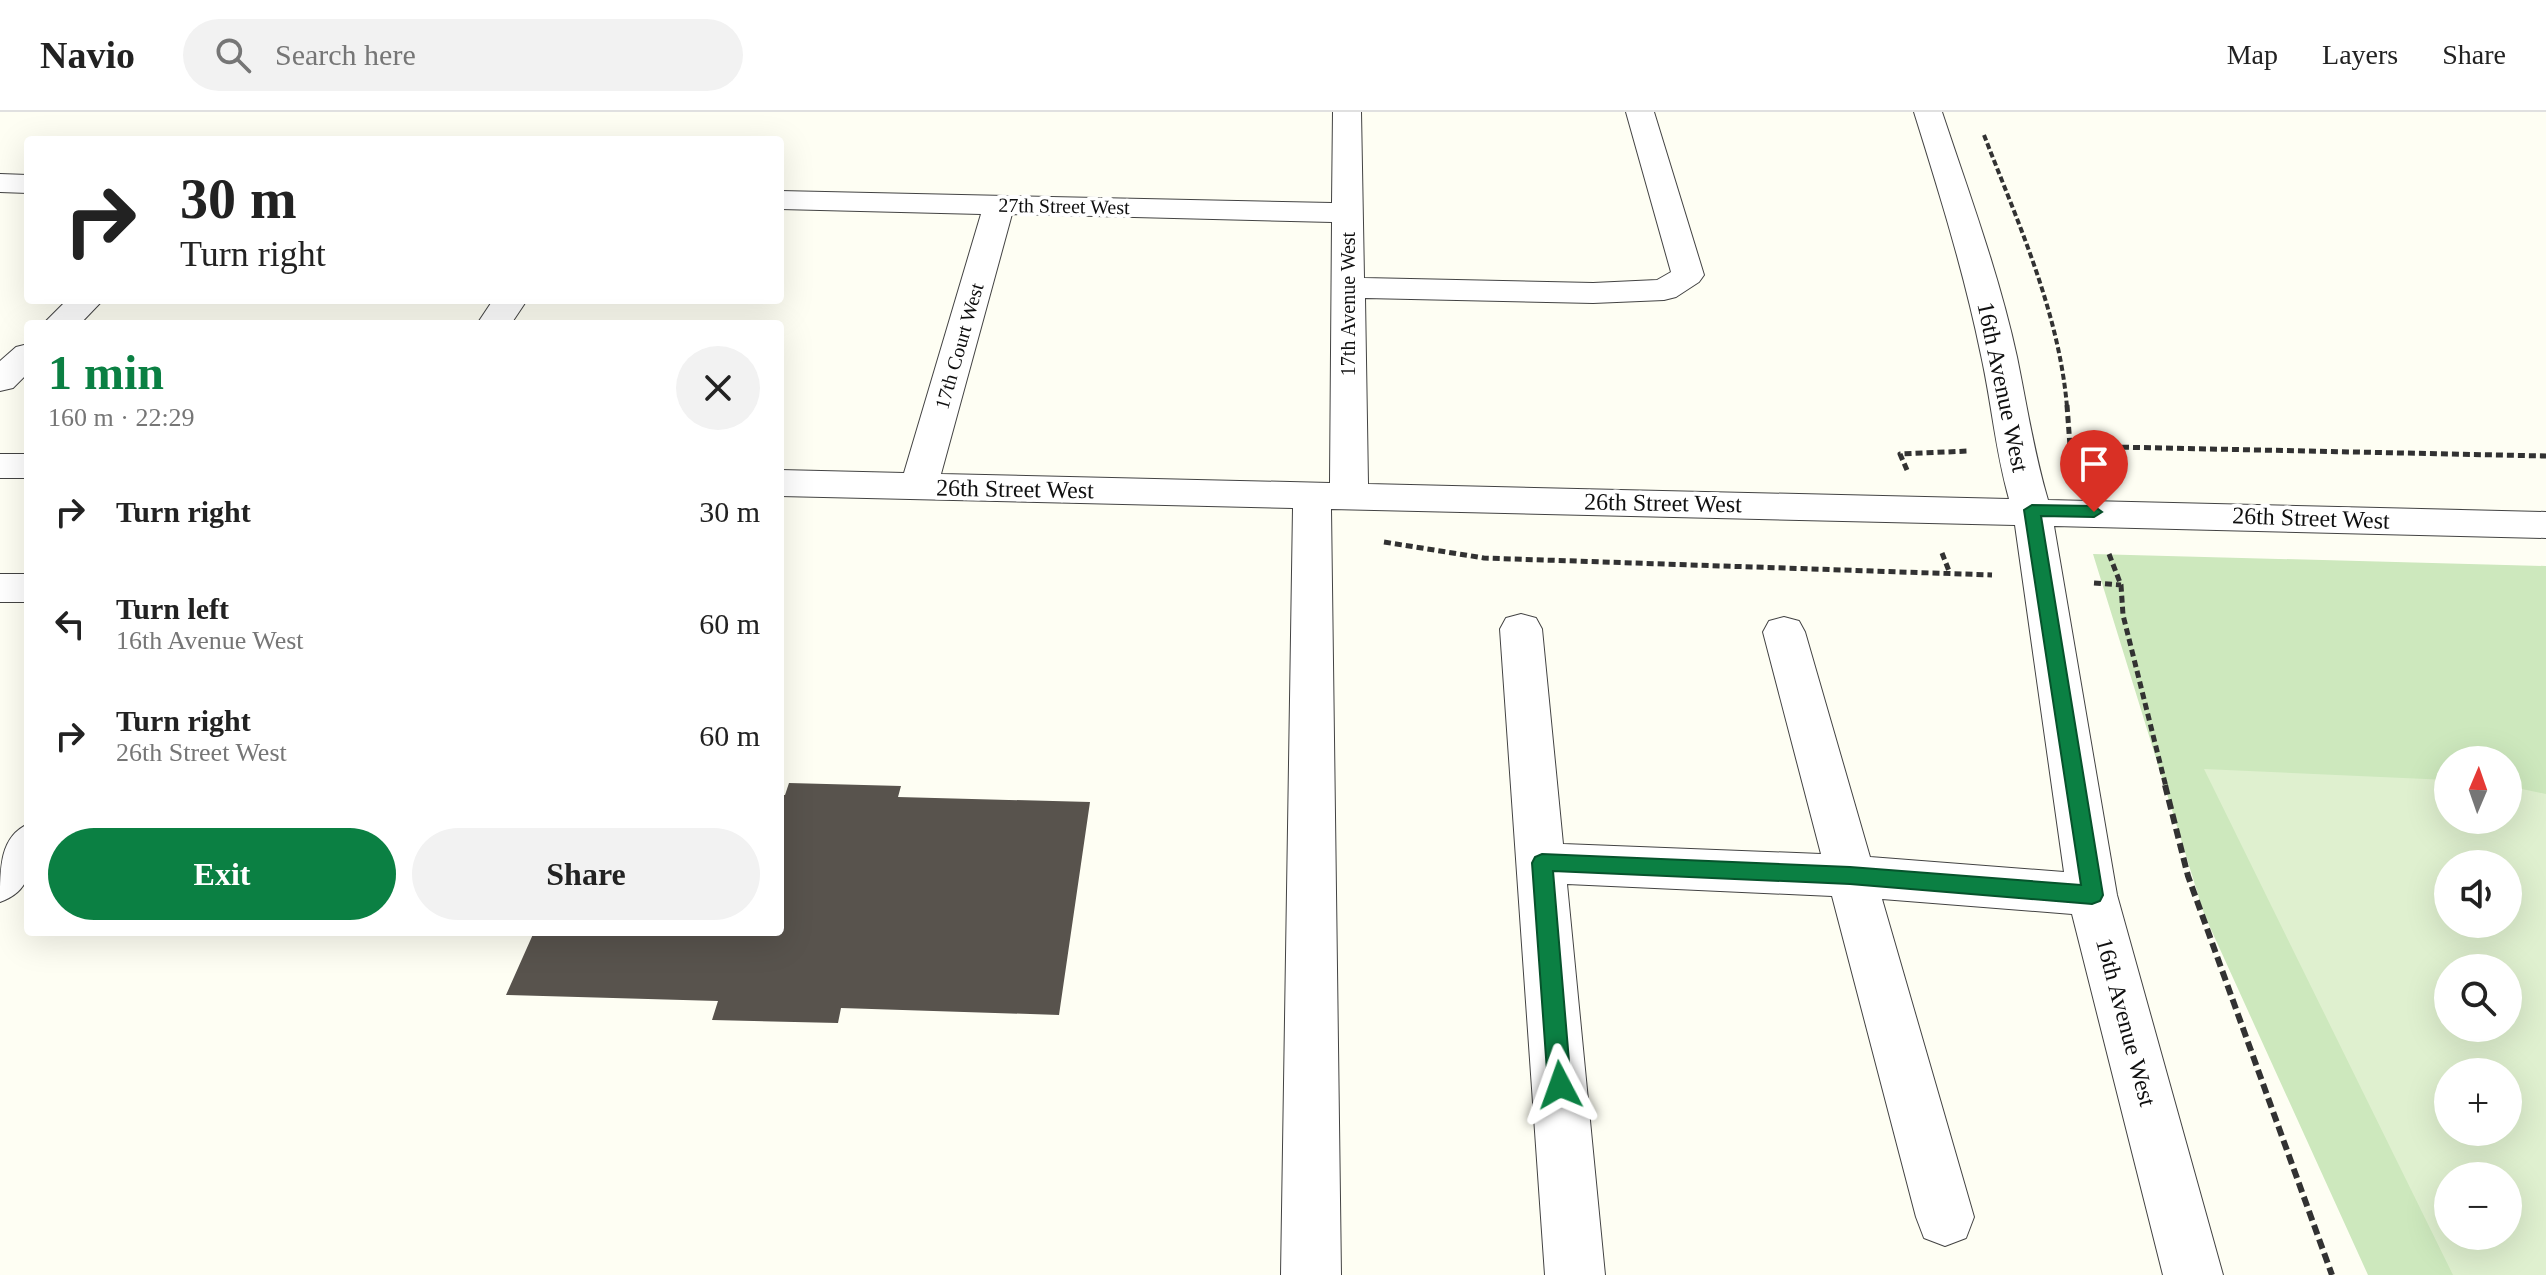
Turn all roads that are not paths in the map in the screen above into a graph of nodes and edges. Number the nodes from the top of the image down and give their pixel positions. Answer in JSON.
{"nodes":[{"id":1,"x":1347,"y":112,"type":"edge"},
{"id":2,"x":1640,"y":112,"type":"edge"},
{"id":3,"x":1928,"y":112,"type":"edge"},
{"id":4,"x":0,"y":183,"type":"edge"},
{"id":5,"x":24,"y":184,"type":"edge"},
{"id":6,"x":784,"y":200,"type":"edge"},
{"id":7,"x":999,"y":205,"type":"junction"},
{"id":8,"x":1347,"y":213,"type":"junction"},
{"id":9,"x":1348,"y":288,"type":"junction"},
{"id":10,"x":82,"y":304,"type":"edge"},
{"id":11,"x":64,"y":320,"type":"edge"},
{"id":12,"x":24,"y":358,"type":"edge"},
{"id":13,"x":0,"y":380,"type":"edge"},
{"id":14,"x":0,"y":466,"type":"edge"},
{"id":15,"x":24,"y":466,"type":"edge"},
{"id":16,"x":784,"y":483,"type":"edge"},
{"id":17,"x":919,"y":486,"type":"junction"},
{"id":18,"x":2032,"y":510,"type":"junction"},
{"id":19,"x":1324,"y":511,"type":"junction"},
{"id":20,"x":2546,"y":525,"type":"edge"},
{"id":21,"x":0,"y":588,"type":"edge"},
{"id":22,"x":24,"y":588,"type":"edge"},
{"id":23,"x":1521,"y":629,"type":"dead end"},
{"id":24,"x":1784,"y":632,"type":"dead end"},
{"id":25,"x":24,"y":849,"type":"edge"},
{"id":26,"x":1542,"y":863,"type":"junction"},
{"id":27,"x":1850,"y":876,"type":"junction"},
{"id":28,"x":0,"y":881,"type":"edge"},
{"id":29,"x":2092,"y":895,"type":"junction"},
{"id":30,"x":1945,"y":1217,"type":"dead end"},
{"id":31,"x":1311,"y":1275,"type":"edge"},
{"id":32,"x":1575,"y":1275,"type":"edge"},
{"id":33,"x":2193,"y":1275,"type":"edge"}],
"edges":[{"from":1,"to":8,"type":"street","name":"17th Avenue West"},
{"from":2,"to":9,"type":"street"},
{"from":3,"to":18,"type":"street","name":"16th Avenue West"},
{"from":4,"to":5,"type":"street"},
{"from":6,"to":7,"type":"street","name":"27th Street West"},
{"from":7,"to":8,"type":"street","name":"27th Street West"},
{"from":7,"to":17,"type":"street","name":"17th Court West"},
{"from":8,"to":9,"type":"street","name":"17th Avenue West"},
{"from":9,"to":19,"type":"street","name":"17th Avenue West"},
{"from":10,"to":11,"type":"street"},
{"from":12,"to":13,"type":"street"},
{"from":14,"to":15,"type":"street"},
{"from":16,"to":17,"type":"street","name":"26th Street West"},
{"from":17,"to":19,"type":"street","name":"26th Street West"},
{"from":18,"to":19,"type":"street","name":"26th Street West"},
{"from":18,"to":20,"type":"street","name":"26th Street West"},
{"from":18,"to":29,"type":"street","name":"16th Avenue West"},
{"from":19,"to":31,"type":"street","name":"17th Avenue West"},
{"from":21,"to":22,"type":"street"},
{"from":23,"to":26,"type":"street"},
{"from":24,"to":27,"type":"street"},
{"from":25,"to":28,"type":"street"},
{"from":26,"to":27,"type":"street"},
{"from":26,"to":32,"type":"street"},
{"from":27,"to":29,"type":"street"},
{"from":27,"to":30,"type":"street"},
{"from":29,"to":33,"type":"street","name":"16th Avenue West"}]}
